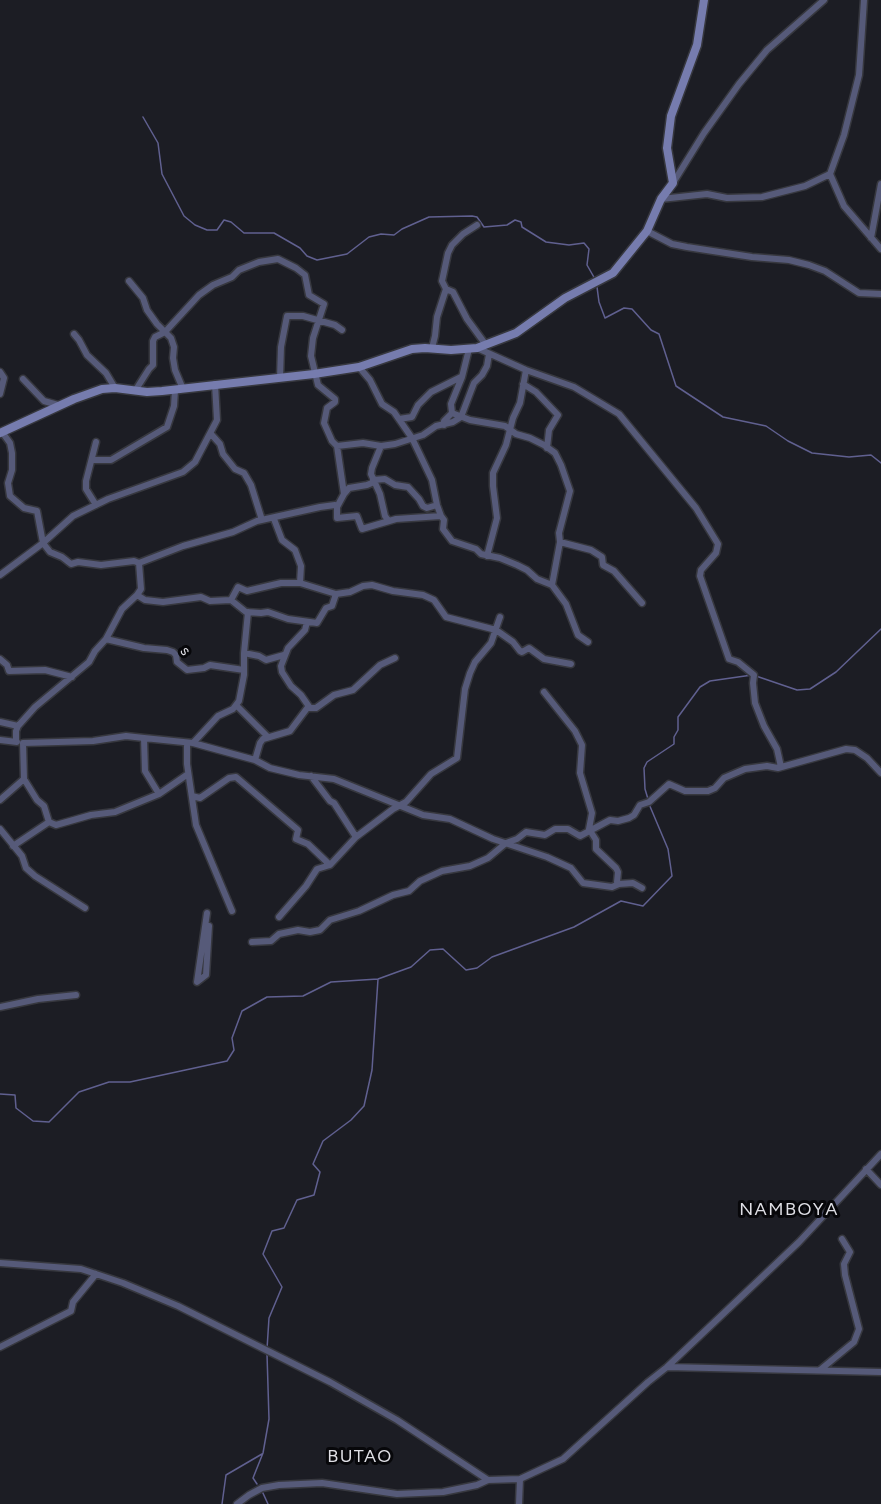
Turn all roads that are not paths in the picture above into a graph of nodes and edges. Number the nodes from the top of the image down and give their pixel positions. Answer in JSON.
{"nodes":[{"id":1,"x":704,"y":0,"type":"edge"},
{"id":2,"x":824,"y":0,"type":"edge"},
{"id":3,"x":864,"y":0,"type":"edge"},
{"id":4,"x":830,"y":174,"type":"junction"},
{"id":5,"x":673,"y":183,"type":"junction"},
{"id":6,"x":881,"y":184,"type":"edge"},
{"id":7,"x":661,"y":198,"type":"junction"},
{"id":8,"x":477,"y":225,"type":"dead end"},
{"id":9,"x":647,"y":231,"type":"junction"},
{"id":10,"x":872,"y":238,"type":"junction"},
{"id":11,"x":881,"y":249,"type":"edge"},
{"id":12,"x":129,"y":281,"type":"dead end"},
{"id":13,"x":446,"y":289,"type":"junction"},
{"id":14,"x":881,"y":294,"type":"edge"},
{"id":15,"x":320,"y":321,"type":"junction"},
{"id":16,"x":342,"y":330,"type":"dead end"},
{"id":17,"x":165,"y":332,"type":"junction"},
{"id":18,"x":74,"y":334,"type":"dead end"},
{"id":19,"x":432,"y":348,"type":"junction"},
{"id":20,"x":478,"y":348,"type":"junction"},
{"id":21,"x":489,"y":354,"type":"junction"},
{"id":22,"x":359,"y":367,"type":"junction"},
{"id":23,"x":526,"y":370,"type":"junction"},
{"id":24,"x":0,"y":372,"type":"edge"},
{"id":25,"x":314,"y":374,"type":"junction"},
{"id":26,"x":462,"y":377,"type":"junction"},
{"id":27,"x":280,"y":378,"type":"junction"},
{"id":28,"x":23,"y":379,"type":"dead end"},
{"id":29,"x":215,"y":384,"type":"junction"},
{"id":30,"x":524,"y":384,"type":"junction"},
{"id":31,"x":115,"y":388,"type":"junction"},
{"id":32,"x":179,"y":389,"type":"junction"},
{"id":33,"x":135,"y":391,"type":"junction"},
{"id":34,"x":0,"y":394,"type":"edge"},
{"id":35,"x":58,"y":405,"type":"junction"},
{"id":36,"x":452,"y":413,"type":"junction"},
{"id":37,"x":461,"y":417,"type":"junction"},
{"id":38,"x":399,"y":419,"type":"junction"},
{"id":39,"x":444,"y":425,"type":"junction"},
{"id":40,"x":510,"y":428,"type":"junction"},
{"id":41,"x":1,"y":433,"type":"edge"},
{"id":42,"x":211,"y":434,"type":"junction"},
{"id":43,"x":412,"y":438,"type":"junction"},
{"id":44,"x":96,"y":442,"type":"dead end"},
{"id":45,"x":337,"y":446,"type":"junction"},
{"id":46,"x":381,"y":446,"type":"junction"},
{"id":47,"x":548,"y":448,"type":"junction"},
{"id":48,"x":92,"y":460,"type":"junction"},
{"id":49,"x":374,"y":481,"type":"junction"},
{"id":50,"x":0,"y":483,"type":"edge"},
{"id":51,"x":8,"y":483,"type":"junction"},
{"id":52,"x":344,"y":494,"type":"junction"},
{"id":53,"x":96,"y":505,"type":"junction"},
{"id":54,"x":436,"y":505,"type":"junction"},
{"id":55,"x":337,"y":507,"type":"junction"},
{"id":56,"x":441,"y":516,"type":"junction"},
{"id":57,"x":274,"y":519,"type":"junction"},
{"id":58,"x":262,"y":520,"type":"junction"},
{"id":59,"x":388,"y":520,"type":"junction"},
{"id":60,"x":560,"y":542,"type":"junction"},
{"id":61,"x":43,"y":543,"type":"junction"},
{"id":62,"x":487,"y":556,"type":"junction"},
{"id":63,"x":139,"y":563,"type":"junction"},
{"id":64,"x":0,"y":575,"type":"edge"},
{"id":65,"x":300,"y":584,"type":"junction"},
{"id":66,"x":552,"y":585,"type":"junction"},
{"id":67,"x":336,"y":594,"type":"junction"},
{"id":68,"x":137,"y":595,"type":"junction"},
{"id":69,"x":231,"y":600,"type":"junction"},
{"id":70,"x":642,"y":603,"type":"dead end"},
{"id":71,"x":248,"y":612,"type":"junction"},
{"id":72,"x":500,"y":617,"type":"dead end"},
{"id":73,"x":307,"y":622,"type":"junction"},
{"id":74,"x":496,"y":630,"type":"junction"},
{"id":75,"x":106,"y":639,"type":"junction"},
{"id":76,"x":588,"y":642,"type":"dead end"},
{"id":77,"x":244,"y":653,"type":"junction"},
{"id":78,"x":284,"y":655,"type":"junction"},
{"id":79,"x":394,"y":658,"type":"dead end"},
{"id":80,"x":0,"y":659,"type":"edge"},
{"id":81,"x":571,"y":664,"type":"dead end"},
{"id":82,"x":244,"y":670,"type":"junction"},
{"id":83,"x":72,"y":677,"type":"junction"},
{"id":84,"x":544,"y":692,"type":"dead end"},
{"id":85,"x":236,"y":705,"type":"junction"},
{"id":86,"x":308,"y":708,"type":"junction"},
{"id":87,"x":0,"y":722,"type":"edge"},
{"id":88,"x":18,"y":726,"type":"junction"},
{"id":89,"x":268,"y":737,"type":"junction"},
{"id":90,"x":144,"y":738,"type":"junction"},
{"id":91,"x":0,"y":740,"type":"edge"},
{"id":92,"x":16,"y":742,"type":"junction"},
{"id":93,"x":23,"y":743,"type":"junction"},
{"id":94,"x":190,"y":743,"type":"junction"},
{"id":95,"x":255,"y":760,"type":"junction"},
{"id":96,"x":781,"y":767,"type":"junction"},
{"id":97,"x":881,"y":773,"type":"edge"},
{"id":98,"x":188,"y":774,"type":"junction"},
{"id":99,"x":311,"y":776,"type":"junction"},
{"id":100,"x":24,"y":779,"type":"junction"},
{"id":101,"x":159,"y":794,"type":"junction"},
{"id":102,"x":192,"y":796,"type":"junction"},
{"id":103,"x":0,"y":800,"type":"edge"},
{"id":104,"x":399,"y":805,"type":"junction"},
{"id":105,"x":49,"y":822,"type":"junction"},
{"id":106,"x":0,"y":829,"type":"edge"},
{"id":107,"x":590,"y":832,"type":"junction"},
{"id":108,"x":356,"y":837,"type":"junction"},
{"id":109,"x":506,"y":843,"type":"junction"},
{"id":110,"x":13,"y":846,"type":"junction"},
{"id":111,"x":330,"y":865,"type":"junction"},
{"id":112,"x":619,"y":884,"type":"junction"},
{"id":113,"x":642,"y":888,"type":"dead end"},
{"id":114,"x":85,"y":908,"type":"dead end"},
{"id":115,"x":232,"y":911,"type":"dead end"},
{"id":116,"x":207,"y":913,"type":"dead end"},
{"id":117,"x":279,"y":917,"type":"dead end"},
{"id":118,"x":209,"y":926,"type":"dead end"},
{"id":119,"x":252,"y":942,"type":"dead end"},
{"id":120,"x":76,"y":995,"type":"dead end"},
{"id":121,"x":0,"y":1007,"type":"edge"},
{"id":122,"x":881,"y":1154,"type":"edge"},
{"id":123,"x":866,"y":1169,"type":"junction"},
{"id":124,"x":881,"y":1185,"type":"edge"},
{"id":125,"x":842,"y":1239,"type":"dead end"},
{"id":126,"x":0,"y":1263,"type":"edge"},
{"id":127,"x":96,"y":1274,"type":"junction"},
{"id":128,"x":0,"y":1347,"type":"edge"},
{"id":129,"x":667,"y":1367,"type":"junction"},
{"id":130,"x":819,"y":1371,"type":"junction"},
{"id":131,"x":881,"y":1372,"type":"edge"},
{"id":132,"x":520,"y":1479,"type":"junction"},
{"id":133,"x":488,"y":1480,"type":"junction"},
{"id":134,"x":237,"y":1504,"type":"edge"},
{"id":135,"x":519,"y":1504,"type":"edge"}],
"edges":[{"from":1,"to":5,"type":"street"},
{"from":2,"to":5,"type":"street"},
{"from":3,"to":4,"type":"street"},
{"from":4,"to":7,"type":"street"},
{"from":4,"to":10,"type":"street"},
{"from":5,"to":7,"type":"street"},
{"from":6,"to":10,"type":"street"},
{"from":7,"to":9,"type":"street"},
{"from":8,"to":13,"type":"street"},
{"from":9,"to":14,"type":"street"},
{"from":9,"to":20,"type":"street"},
{"from":10,"to":11,"type":"street"},
{"from":12,"to":17,"type":"street"},
{"from":13,"to":19,"type":"street"},
{"from":13,"to":20,"type":"street"},
{"from":15,"to":16,"type":"street"},
{"from":15,"to":17,"type":"street"},
{"from":15,"to":25,"type":"street"},
{"from":15,"to":27,"type":"street"},
{"from":17,"to":32,"type":"street"},
{"from":17,"to":33,"type":"street"},
{"from":18,"to":31,"type":"street"},
{"from":19,"to":20,"type":"street"},
{"from":19,"to":22,"type":"street"},
{"from":20,"to":21,"type":"street"},
{"from":20,"to":26,"type":"street"},
{"from":21,"to":23,"type":"street"},
{"from":21,"to":37,"type":"street"},
{"from":22,"to":25,"type":"street"},
{"from":22,"to":38,"type":"street"},
{"from":23,"to":30,"type":"street"},
{"from":23,"to":96,"type":"street"},
{"from":24,"to":34,"type":"street"},
{"from":25,"to":27,"type":"street"},
{"from":25,"to":45,"type":"street"},
{"from":26,"to":36,"type":"street"},
{"from":26,"to":38,"type":"street"},
{"from":27,"to":29,"type":"street"},
{"from":28,"to":35,"type":"street"},
{"from":29,"to":32,"type":"street"},
{"from":29,"to":42,"type":"street"},
{"from":30,"to":40,"type":"street"},
{"from":30,"to":47,"type":"street"},
{"from":31,"to":33,"type":"street"},
{"from":31,"to":35,"type":"street"},
{"from":32,"to":33,"type":"street"},
{"from":32,"to":48,"type":"street"},
{"from":35,"to":41,"type":"street"},
{"from":36,"to":37,"type":"street"},
{"from":36,"to":39,"type":"street"},
{"from":37,"to":39,"type":"street"},
{"from":37,"to":40,"type":"street"},
{"from":38,"to":43,"type":"street"},
{"from":39,"to":43,"type":"street"},
{"from":40,"to":47,"type":"street"},
{"from":40,"to":62,"type":"street"},
{"from":41,"to":51,"type":"street"},
{"from":42,"to":53,"type":"street"},
{"from":42,"to":58,"type":"street"},
{"from":43,"to":46,"type":"street"},
{"from":43,"to":54,"type":"street"},
{"from":44,"to":48,"type":"street"},
{"from":45,"to":46,"type":"street"},
{"from":45,"to":52,"type":"street"},
{"from":46,"to":49,"type":"street"},
{"from":47,"to":60,"type":"street"},
{"from":48,"to":53,"type":"street"},
{"from":49,"to":52,"type":"street"},
{"from":49,"to":54,"type":"street"},
{"from":49,"to":59,"type":"street"},
{"from":50,"to":51,"type":"street"},
{"from":51,"to":61,"type":"street"},
{"from":52,"to":55,"type":"street"},
{"from":53,"to":61,"type":"street"},
{"from":54,"to":56,"type":"street"},
{"from":55,"to":57,"type":"street"},
{"from":55,"to":59,"type":"street"},
{"from":56,"to":59,"type":"street"},
{"from":56,"to":62,"type":"street"},
{"from":57,"to":58,"type":"street"},
{"from":57,"to":65,"type":"street"},
{"from":58,"to":63,"type":"street"},
{"from":60,"to":66,"type":"street"},
{"from":60,"to":70,"type":"street"},
{"from":61,"to":63,"type":"street"},
{"from":61,"to":64,"type":"street"},
{"from":62,"to":66,"type":"street"},
{"from":63,"to":68,"type":"street"},
{"from":65,"to":67,"type":"street"},
{"from":65,"to":69,"type":"street"},
{"from":66,"to":76,"type":"street"},
{"from":67,"to":73,"type":"street"},
{"from":67,"to":74,"type":"street"},
{"from":68,"to":69,"type":"street"},
{"from":68,"to":75,"type":"street"},
{"from":69,"to":71,"type":"street"},
{"from":71,"to":73,"type":"street"},
{"from":71,"to":77,"type":"street"},
{"from":72,"to":74,"type":"street"},
{"from":73,"to":78,"type":"street"},
{"from":74,"to":81,"type":"street"},
{"from":74,"to":104,"type":"street"},
{"from":75,"to":82,"type":"street","name":"s"},
{"from":75,"to":83,"type":"street"},
{"from":77,"to":78,"type":"street"},
{"from":77,"to":82,"type":"street"},
{"from":78,"to":86,"type":"street"},
{"from":79,"to":86,"type":"street"},
{"from":80,"to":83,"type":"street"},
{"from":82,"to":85,"type":"street"},
{"from":83,"to":88,"type":"street"},
{"from":84,"to":107,"type":"street"},
{"from":85,"to":89,"type":"street"},
{"from":85,"to":94,"type":"street"},
{"from":86,"to":89,"type":"street"},
{"from":87,"to":88,"type":"street"},
{"from":88,"to":92,"type":"street"},
{"from":89,"to":95,"type":"street"},
{"from":90,"to":93,"type":"street"},
{"from":90,"to":94,"type":"street"},
{"from":90,"to":101,"type":"street"},
{"from":91,"to":92,"type":"street"},
{"from":92,"to":93,"type":"street"},
{"from":93,"to":100,"type":"street"},
{"from":94,"to":95,"type":"street"},
{"from":94,"to":98,"type":"street"},
{"from":95,"to":99,"type":"street"},
{"from":96,"to":97,"type":"street"},
{"from":96,"to":107,"type":"street"},
{"from":98,"to":101,"type":"street"},
{"from":98,"to":102,"type":"street"},
{"from":99,"to":104,"type":"street"},
{"from":99,"to":108,"type":"street"},
{"from":100,"to":103,"type":"street"},
{"from":100,"to":105,"type":"street"},
{"from":101,"to":105,"type":"street"},
{"from":102,"to":111,"type":"street"},
{"from":102,"to":115,"type":"street"},
{"from":104,"to":108,"type":"street"},
{"from":104,"to":109,"type":"street"},
{"from":105,"to":110,"type":"street"},
{"from":106,"to":110,"type":"street"},
{"from":107,"to":109,"type":"street"},
{"from":107,"to":112,"type":"street"},
{"from":108,"to":111,"type":"street"},
{"from":109,"to":112,"type":"street"},
{"from":109,"to":119,"type":"street"},
{"from":110,"to":114,"type":"street"},
{"from":111,"to":117,"type":"street"},
{"from":112,"to":113,"type":"street"},
{"from":116,"to":118,"type":"street"},
{"from":120,"to":121,"type":"street"},
{"from":122,"to":123,"type":"street"},
{"from":123,"to":124,"type":"street"},
{"from":123,"to":129,"type":"street"},
{"from":125,"to":130,"type":"street"},
{"from":126,"to":127,"type":"street"},
{"from":127,"to":128,"type":"street"},
{"from":127,"to":133,"type":"street"},
{"from":129,"to":130,"type":"street"},
{"from":129,"to":132,"type":"street"},
{"from":130,"to":131,"type":"street"},
{"from":132,"to":133,"type":"street"},
{"from":132,"to":135,"type":"street"},
{"from":133,"to":134,"type":"street"}]}
